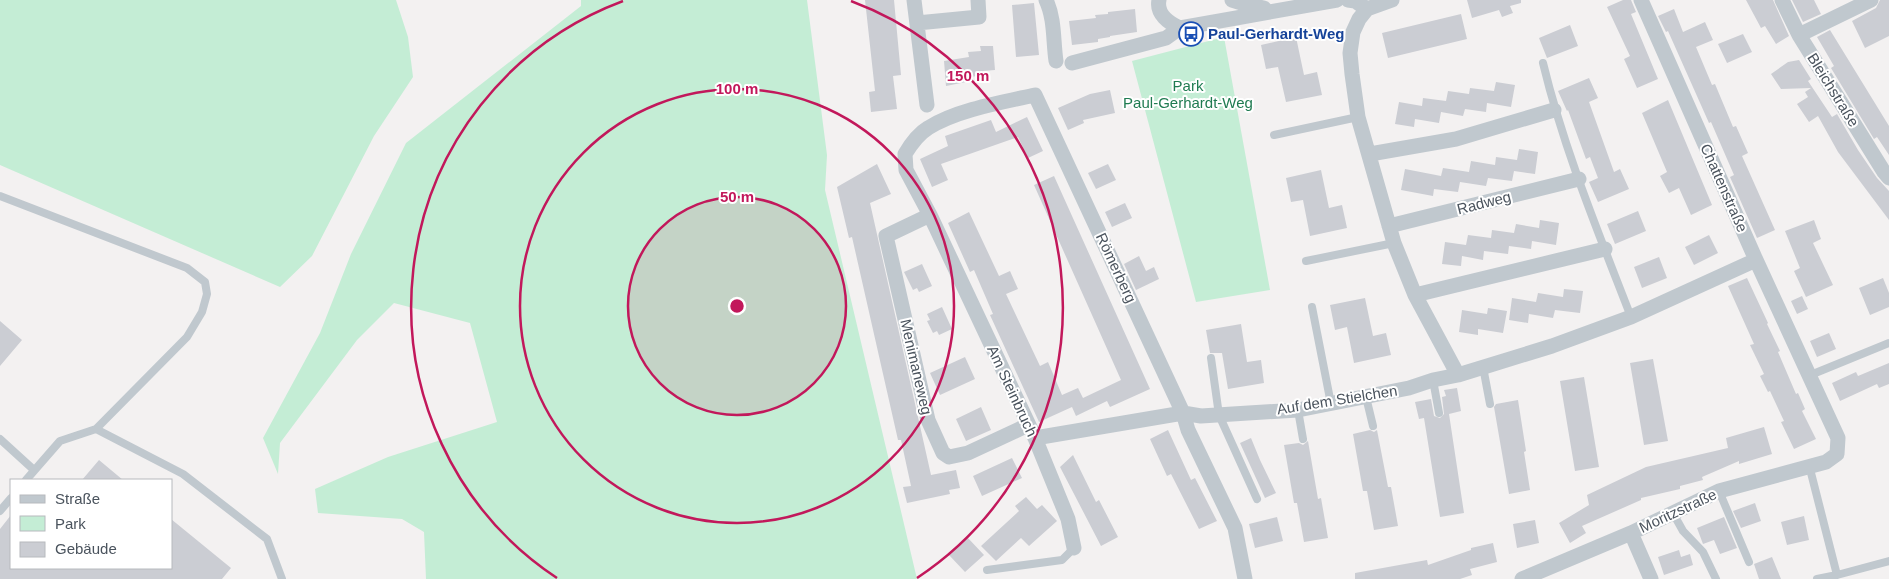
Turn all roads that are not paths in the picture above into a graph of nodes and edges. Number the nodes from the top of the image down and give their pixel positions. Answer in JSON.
{"nodes":[{"id":1,"x":914,"y":0,"type":"edge"},
{"id":2,"x":978,"y":0,"type":"edge"},
{"id":3,"x":1046,"y":0,"type":"edge"},
{"id":4,"x":1159,"y":0,"type":"edge"},
{"id":5,"x":1232,"y":0,"type":"edge"},
{"id":6,"x":1337,"y":0,"type":"edge"},
{"id":7,"x":1348,"y":0,"type":"edge"},
{"id":8,"x":1392,"y":0,"type":"edge"},
{"id":9,"x":1641,"y":0,"type":"edge"},
{"id":10,"x":1782,"y":0,"type":"edge"},
{"id":11,"x":1871,"y":0,"type":"edge"},
{"id":12,"x":1367,"y":9,"type":"junction"},
{"id":13,"x":1277,"y":10,"type":"junction"},
{"id":14,"x":917,"y":23,"type":"junction"},
{"id":15,"x":1178,"y":30,"type":"junction"},
{"id":16,"x":1799,"y":35,"type":"junction"},
{"id":17,"x":1056,"y":61,"type":"dead end"},
{"id":18,"x":1072,"y":63,"type":"dead end"},
{"id":19,"x":1543,"y":63,"type":"dead end"},
{"id":20,"x":928,"y":105,"type":"dead end"},
{"id":21,"x":1554,"y":110,"type":"junction"},
{"id":22,"x":1358,"y":117,"type":"junction"},
{"id":23,"x":1274,"y":136,"type":"dead end"},
{"id":24,"x":905,"y":154,"type":"joint"},
{"id":25,"x":1370,"y":154,"type":"junction"},
{"id":26,"x":1887,"y":173,"type":"edge"},
{"id":27,"x":1579,"y":179,"type":"junction"},
{"id":28,"x":0,"y":196,"type":"edge"},
{"id":29,"x":930,"y":215,"type":"junction"},
{"id":30,"x":1388,"y":226,"type":"junction"},
{"id":31,"x":1394,"y":243,"type":"junction"},
{"id":32,"x":1604,"y":249,"type":"junction"},
{"id":33,"x":1756,"y":260,"type":"junction"},
{"id":34,"x":1306,"y":261,"type":"dead end"},
{"id":35,"x":1415,"y":295,"type":"junction"},
{"id":36,"x":1312,"y":307,"type":"dead end"},
{"id":37,"x":1631,"y":317,"type":"junction"},
{"id":38,"x":1889,"y":343,"type":"edge"},
{"id":39,"x":1210,"y":358,"type":"dead end"},
{"id":40,"x":1484,"y":367,"type":"junction"},
{"id":41,"x":1458,"y":375,"type":"junction"},
{"id":42,"x":1808,"y":376,"type":"junction"},
{"id":43,"x":1434,"y":380,"type":"junction"},
{"id":44,"x":1366,"y":397,"type":"junction"},
{"id":45,"x":1331,"y":404,"type":"junction"},
{"id":46,"x":1490,"y":404,"type":"dead end"},
{"id":47,"x":1298,"y":410,"type":"junction"},
{"id":48,"x":1183,"y":413,"type":"junction"},
{"id":49,"x":1439,"y":414,"type":"dead end"},
{"id":50,"x":1219,"y":415,"type":"junction"},
{"id":51,"x":1028,"y":425,"type":"junction"},
{"id":52,"x":1373,"y":426,"type":"dead end"},
{"id":53,"x":96,"y":429,"type":"junction"},
{"id":54,"x":1035,"y":438,"type":"junction"},
{"id":55,"x":0,"y":439,"type":"edge"},
{"id":56,"x":1303,"y":439,"type":"dead end"},
{"id":57,"x":1837,"y":454,"type":"joint"},
{"id":58,"x":1810,"y":465,"type":"junction"},
{"id":59,"x":34,"y":470,"type":"junction"},
{"id":60,"x":27,"y":479,"type":"edge"},
{"id":61,"x":1719,"y":490,"type":"junction"},
{"id":62,"x":10,"y":499,"type":"edge"},
{"id":63,"x":1257,"y":499,"type":"dead end"},
{"id":64,"x":0,"y":511,"type":"edge"},
{"id":65,"x":1673,"y":513,"type":"junction"},
{"id":66,"x":1632,"y":533,"type":"junction"},
{"id":67,"x":1074,"y":548,"type":"joint"},
{"id":68,"x":1749,"y":562,"type":"dead end"},
{"id":69,"x":1889,"y":562,"type":"edge"},
{"id":70,"x":986,"y":570,"type":"dead end"},
{"id":71,"x":1837,"y":575,"type":"junction"},
{"id":72,"x":282,"y":579,"type":"edge"},
{"id":73,"x":1245,"y":579,"type":"edge"},
{"id":74,"x":1522,"y":579,"type":"edge"},
{"id":75,"x":1651,"y":579,"type":"edge"},
{"id":76,"x":1716,"y":579,"type":"edge"},
{"id":77,"x":1817,"y":579,"type":"edge"}],
"edges":[{"from":1,"to":14,"type":"street"},
{"from":2,"to":14,"type":"street"},
{"from":3,"to":17,"type":"street"},
{"from":4,"to":15,"type":"street"},
{"from":5,"to":13,"type":"street"},
{"from":6,"to":13,"type":"street"},
{"from":7,"to":12,"type":"street"},
{"from":8,"to":12,"type":"street"},
{"from":9,"to":33,"type":"street","name":"Chattenstraße"},
{"from":10,"to":16,"type":"street","name":"Bleichstraße"},
{"from":11,"to":16,"type":"street"},
{"from":12,"to":22,"type":"street"},
{"from":13,"to":15,"type":"street"},
{"from":14,"to":20,"type":"street"},
{"from":15,"to":18,"type":"street"},
{"from":16,"to":26,"type":"street","name":"Bleichstraße"},
{"from":19,"to":21,"type":"lane"},
{"from":21,"to":25,"type":"street"},
{"from":21,"to":27,"type":"lane"},
{"from":22,"to":23,"type":"lane"},
{"from":22,"to":25,"type":"street"},
{"from":24,"to":29,"type":"street","name":"Am Steinbruch"},
{"from":24,"to":48,"type":"street","name":"Römerberg"},
{"from":25,"to":30,"type":"street"},
{"from":27,"to":30,"type":"street","name":"Radweg"},
{"from":27,"to":32,"type":"lane"},
{"from":28,"to":53,"type":"lane"},
{"from":29,"to":51,"type":"street","name":"Am Steinbruch"},
{"from":29,"to":51,"type":"street","name":"Menimaneweg"},
{"from":30,"to":31,"type":"street"},
{"from":31,"to":34,"type":"lane"},
{"from":31,"to":35,"type":"street"},
{"from":32,"to":35,"type":"street"},
{"from":32,"to":37,"type":"lane"},
{"from":33,"to":37,"type":"street","name":"Auf dem Stielchen"},
{"from":33,"to":42,"type":"street","name":"Chattenstraße"},
{"from":35,"to":41,"type":"street"},
{"from":36,"to":45,"type":"lane"},
{"from":37,"to":40,"type":"street","name":"Auf dem Stielchen"},
{"from":38,"to":42,"type":"lane"},
{"from":39,"to":50,"type":"lane"},
{"from":40,"to":41,"type":"street","name":"Auf dem Stielchen"},
{"from":40,"to":46,"type":"lane"},
{"from":41,"to":43,"type":"street","name":"Auf dem Stielchen"},
{"from":42,"to":57,"type":"street","name":"Chattenstraße"},
{"from":43,"to":44,"type":"street","name":"Auf dem Stielchen"},
{"from":43,"to":49,"type":"lane"},
{"from":44,"to":45,"type":"street","name":"Auf dem Stielchen"},
{"from":44,"to":52,"type":"lane"},
{"from":45,"to":47,"type":"street","name":"Auf dem Stielchen"},
{"from":47,"to":50,"type":"street","name":"Auf dem Stielchen"},
{"from":47,"to":56,"type":"lane"},
{"from":48,"to":50,"type":"street","name":"Auf dem Stielchen"},
{"from":48,"to":54,"type":"street","name":"Auf dem Stielchen"},
{"from":48,"to":73,"type":"street","name":"Römerberg"},
{"from":50,"to":63,"type":"lane"},
{"from":51,"to":54,"type":"street","name":"Am Steinbruch"},
{"from":53,"to":59,"type":"lane"},
{"from":53,"to":72,"type":"lane"},
{"from":54,"to":67,"type":"street","name":"Am Steinbruch"},
{"from":55,"to":59,"type":"lane"},
{"from":57,"to":58,"type":"street","name":"Moritzstraße"},
{"from":58,"to":61,"type":"street","name":"Moritzstraße"},
{"from":58,"to":71,"type":"lane"},
{"from":59,"to":60,"type":"lane"},
{"from":61,"to":65,"type":"street","name":"Moritzstraße"},
{"from":61,"to":68,"type":"lane"},
{"from":62,"to":64,"type":"lane"},
{"from":65,"to":66,"type":"street","name":"Moritzstraße"},
{"from":65,"to":76,"type":"lane"},
{"from":66,"to":74,"type":"street","name":"Moritzstraße"},
{"from":66,"to":75,"type":"street"},
{"from":67,"to":70,"type":"lane","name":"Am Steinbruch"},
{"from":69,"to":71,"type":"lane"},
{"from":71,"to":77,"type":"lane"}]}
